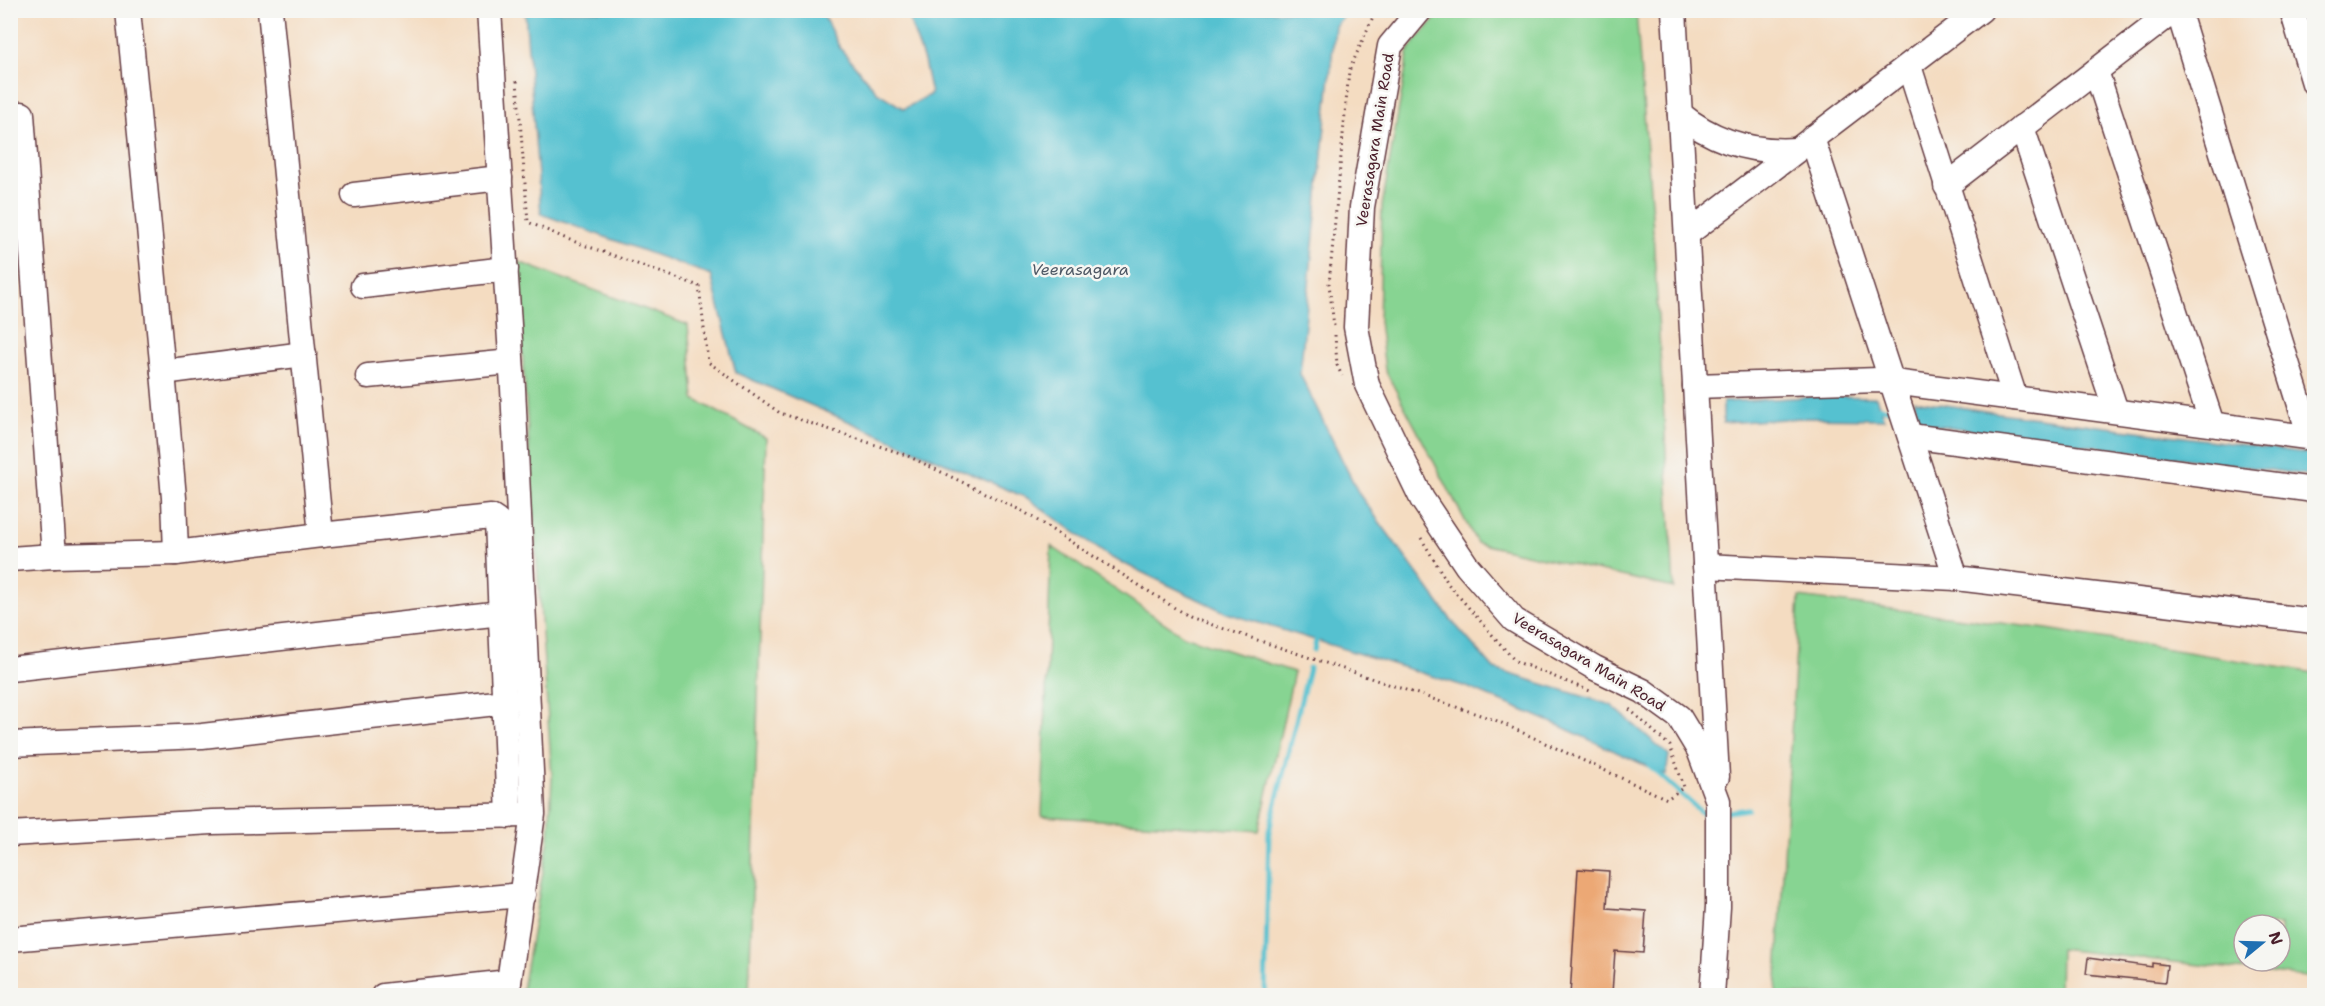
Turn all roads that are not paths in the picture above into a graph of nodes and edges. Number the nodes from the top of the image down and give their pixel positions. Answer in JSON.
{"nodes":[{"id":1,"x":128,"y":10,"type":"edge"},
{"id":2,"x":270,"y":10,"type":"edge"},
{"id":3,"x":489,"y":10,"type":"edge"},
{"id":4,"x":1420,"y":10,"type":"edge"},
{"id":5,"x":1674,"y":10,"type":"edge"},
{"id":6,"x":1981,"y":10,"type":"edge"},
{"id":7,"x":2177,"y":10,"type":"edge"},
{"id":8,"x":2292,"y":10,"type":"edge"},
{"id":9,"x":1909,"y":66,"type":"junction"},
{"id":10,"x":2096,"y":71,"type":"junction"},
{"id":11,"x":2313,"y":73,"type":"edge"},
{"id":12,"x":1680,"y":114,"type":"junction"},
{"id":13,"x":10,"y":115,"type":"edge"},
{"id":14,"x":2022,"y":128,"type":"junction"},
{"id":15,"x":1804,"y":144,"type":"junction"},
{"id":16,"x":500,"y":178,"type":"junction"},
{"id":17,"x":1946,"y":186,"type":"junction"},
{"id":18,"x":354,"y":195,"type":"dead end"},
{"id":19,"x":1687,"y":234,"type":"junction"},
{"id":20,"x":506,"y":269,"type":"junction"},
{"id":21,"x":363,"y":286,"type":"dead end"},
{"id":22,"x":304,"y":354,"type":"junction"},
{"id":23,"x":511,"y":362,"type":"junction"},
{"id":24,"x":163,"y":372,"type":"junction"},
{"id":25,"x":368,"y":376,"type":"dead end"},
{"id":26,"x":1695,"y":386,"type":"junction"},
{"id":27,"x":1895,"y":390,"type":"junction"},
{"id":28,"x":2015,"y":398,"type":"junction"},
{"id":29,"x":2116,"y":411,"type":"junction"},
{"id":30,"x":2212,"y":424,"type":"junction"},
{"id":31,"x":1908,"y":430,"type":"junction"},
{"id":32,"x":2312,"y":437,"type":"edge"},
{"id":33,"x":2314,"y":490,"type":"edge"},
{"id":34,"x":321,"y":535,"type":"junction"},
{"id":35,"x":176,"y":553,"type":"junction"},
{"id":36,"x":54,"y":556,"type":"junction"},
{"id":37,"x":10,"y":559,"type":"edge"},
{"id":38,"x":1705,"y":566,"type":"junction"},
{"id":39,"x":1956,"y":578,"type":"junction"},
{"id":40,"x":501,"y":613,"type":"junction"},
{"id":41,"x":2314,"y":621,"type":"edge"},
{"id":42,"x":10,"y":669,"type":"edge"},
{"id":43,"x":505,"y":702,"type":"junction"},
{"id":44,"x":10,"y":744,"type":"edge"},
{"id":45,"x":1718,"y":801,"type":"junction"},
{"id":46,"x":521,"y":815,"type":"junction"},
{"id":47,"x":10,"y":834,"type":"edge"},
{"id":48,"x":523,"y":895,"type":"junction"},
{"id":49,"x":10,"y":939,"type":"edge"},
{"id":50,"x":508,"y":989,"type":"edge"},
{"id":51,"x":383,"y":996,"type":"edge"},
{"id":52,"x":1712,"y":996,"type":"edge"}],
"edges":[{"from":1,"to":24,"type":"street"},
{"from":2,"to":22,"type":"street"},
{"from":3,"to":16,"type":"street"},
{"from":4,"to":45,"type":"street","name":"Veerasagara Main Road"},
{"from":5,"to":12,"type":"street"},
{"from":6,"to":9,"type":"street"},
{"from":7,"to":10,"type":"street"},
{"from":7,"to":32,"type":"street"},
{"from":8,"to":11,"type":"street"},
{"from":9,"to":15,"type":"street"},
{"from":9,"to":17,"type":"street"},
{"from":10,"to":14,"type":"street"},
{"from":10,"to":30,"type":"street"},
{"from":12,"to":15,"type":"street"},
{"from":12,"to":19,"type":"street"},
{"from":13,"to":36,"type":"street"},
{"from":14,"to":17,"type":"street"},
{"from":14,"to":29,"type":"street"},
{"from":15,"to":19,"type":"street"},
{"from":15,"to":27,"type":"street"},
{"from":16,"to":18,"type":"street"},
{"from":16,"to":20,"type":"street"},
{"from":17,"to":28,"type":"street"},
{"from":19,"to":26,"type":"street"},
{"from":20,"to":21,"type":"street"},
{"from":20,"to":23,"type":"street"},
{"from":22,"to":24,"type":"street"},
{"from":22,"to":34,"type":"street"},
{"from":23,"to":25,"type":"street"},
{"from":23,"to":46,"type":"street"},
{"from":24,"to":35,"type":"street"},
{"from":26,"to":27,"type":"street"},
{"from":26,"to":38,"type":"street"},
{"from":27,"to":28,"type":"street"},
{"from":27,"to":31,"type":"street"},
{"from":28,"to":29,"type":"street"},
{"from":29,"to":30,"type":"street"},
{"from":30,"to":32,"type":"street"},
{"from":31,"to":33,"type":"street"},
{"from":31,"to":39,"type":"street"},
{"from":34,"to":35,"type":"street"},
{"from":34,"to":40,"type":"street"},
{"from":35,"to":36,"type":"street"},
{"from":36,"to":37,"type":"street"},
{"from":38,"to":39,"type":"street"},
{"from":38,"to":45,"type":"street"},
{"from":39,"to":41,"type":"street"},
{"from":40,"to":42,"type":"street"},
{"from":40,"to":43,"type":"street"},
{"from":43,"to":44,"type":"street"},
{"from":43,"to":46,"type":"street"},
{"from":45,"to":52,"type":"street","name":"Veerasagara Main Road"},
{"from":46,"to":47,"type":"street"},
{"from":46,"to":48,"type":"street"},
{"from":48,"to":49,"type":"street"},
{"from":48,"to":50,"type":"street"},
{"from":50,"to":51,"type":"street"}]}
